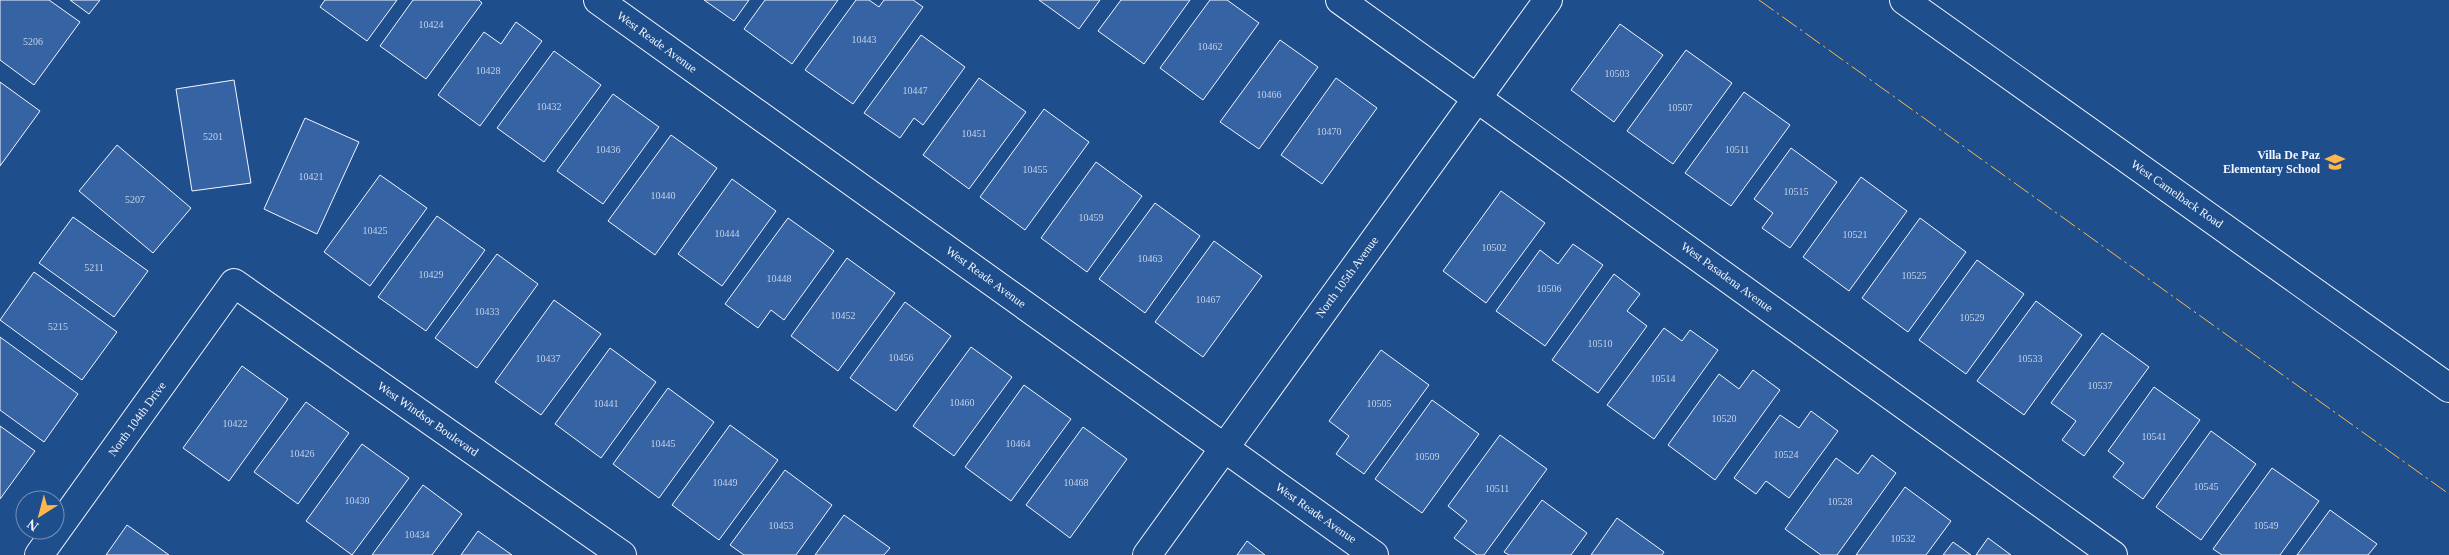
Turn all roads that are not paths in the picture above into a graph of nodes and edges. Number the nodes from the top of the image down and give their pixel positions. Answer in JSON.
{"nodes":[{"id":1,"x":598,"y":0,"type":"edge"},
{"id":2,"x":1340,"y":0,"type":"edge"},
{"id":3,"x":1548,"y":0,"type":"edge"},
{"id":4,"x":1904,"y":0,"type":"edge"},
{"id":5,"x":1477,"y":98,"type":"junction"},
{"id":6,"x":234,"y":283,"type":"joint"},
{"id":7,"x":2449,"y":388,"type":"edge"},
{"id":8,"x":1224,"y":447,"type":"junction"},
{"id":9,"x":40,"y":555,"type":"edge"},
{"id":10,"x":622,"y":555,"type":"edge"},
{"id":11,"x":1147,"y":555,"type":"edge"},
{"id":12,"x":1374,"y":555,"type":"edge"},
{"id":13,"x":2113,"y":555,"type":"edge"}],
"edges":[{"from":1,"to":8,"type":"street","name":"West Reade Avenue"},
{"from":2,"to":5,"type":"street","name":"West Pasadena Avenue"},
{"from":3,"to":5,"type":"street","name":"North 105th Avenue"},
{"from":4,"to":7,"type":"street","name":"West Camelback Road"},
{"from":5,"to":8,"type":"street","name":"North 105th Avenue"},
{"from":5,"to":13,"type":"street","name":"West Pasadena Avenue"},
{"from":6,"to":9,"type":"street","name":"North 104th Drive"},
{"from":6,"to":10,"type":"street","name":"West Windsor Boulevard"},
{"from":8,"to":11,"type":"street","name":"North 105th Avenue"},
{"from":8,"to":12,"type":"street","name":"West Reade Avenue"}]}
